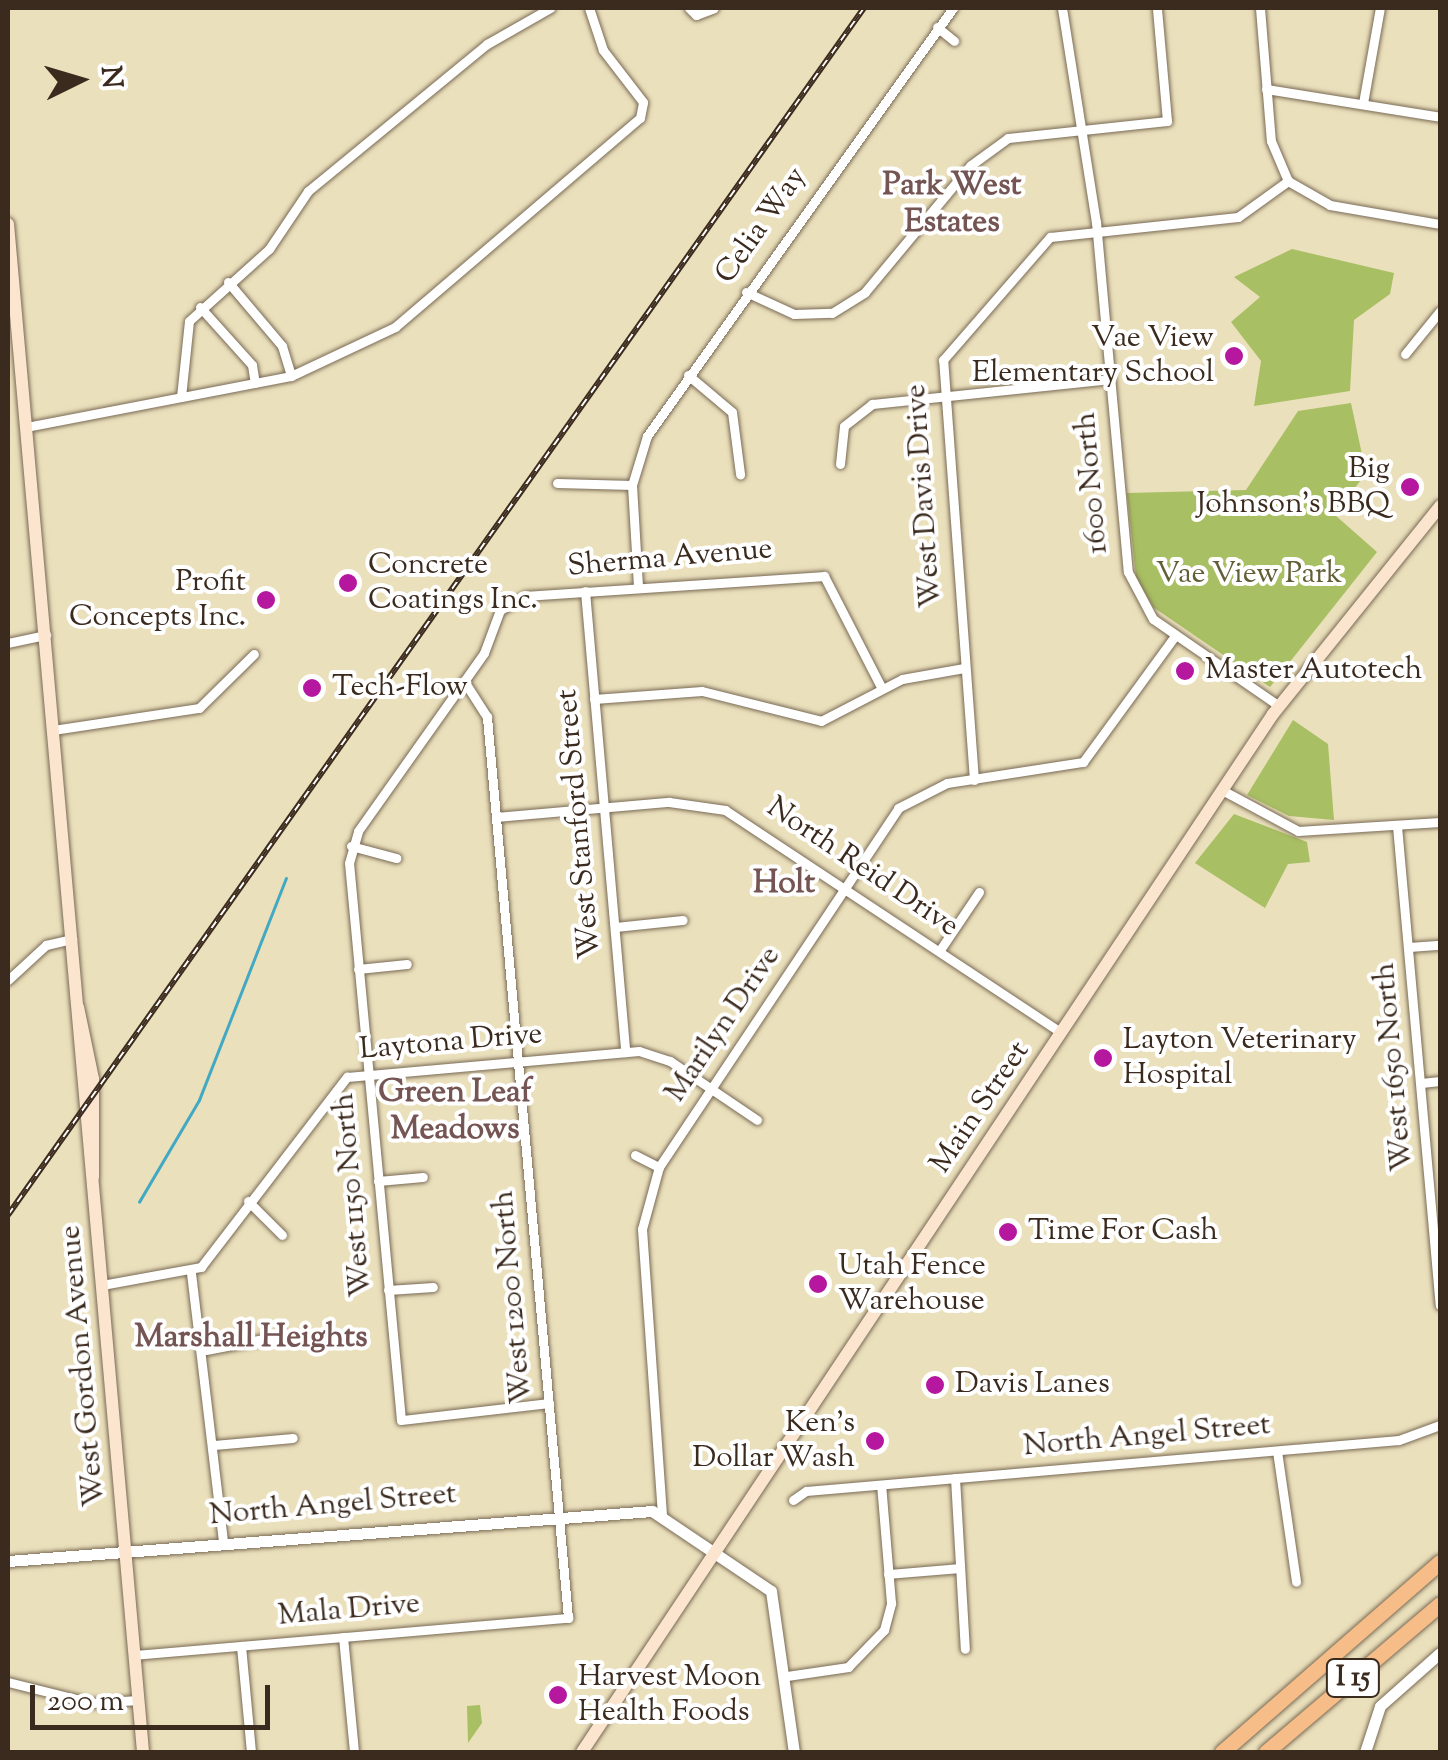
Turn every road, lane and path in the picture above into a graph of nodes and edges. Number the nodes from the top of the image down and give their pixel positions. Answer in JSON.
{"nodes":[{"id":1,"x":550,"y":8,"type":"edge"},
{"id":2,"x":589,"y":8,"type":"edge"},
{"id":3,"x":714,"y":8,"type":"edge"},
{"id":4,"x":953,"y":8,"type":"edge"},
{"id":5,"x":1062,"y":8,"type":"edge"},
{"id":6,"x":1157,"y":8,"type":"edge"},
{"id":7,"x":1260,"y":8,"type":"edge"},
{"id":8,"x":1380,"y":8,"type":"edge"},
{"id":9,"x":693,"y":12,"type":"edge"},
{"id":10,"x":938,"y":27,"type":"junction"},
{"id":11,"x":954,"y":41,"type":"dead end"},
{"id":12,"x":1266,"y":89,"type":"junction"},
{"id":13,"x":1362,"y":103,"type":"junction"},
{"id":14,"x":1440,"y":117,"type":"edge"},
{"id":15,"x":1080,"y":128,"type":"junction"},
{"id":16,"x":1288,"y":181,"type":"junction"},
{"id":17,"x":8,"y":224,"type":"edge"},
{"id":18,"x":1440,"y":224,"type":"edge"},
{"id":19,"x":1096,"y":230,"type":"junction"},
{"id":20,"x":10,"y":267,"type":"edge"},
{"id":21,"x":228,"y":282,"type":"junction"},
{"id":22,"x":746,"y":292,"type":"junction"},
{"id":23,"x":200,"y":307,"type":"junction"},
{"id":24,"x":1440,"y":310,"type":"edge"},
{"id":25,"x":1405,"y":354,"type":"dead end"},
{"id":26,"x":688,"y":374,"type":"junction"},
{"id":27,"x":291,"y":376,"type":"junction"},
{"id":28,"x":1108,"y":379,"type":"junction"},
{"id":29,"x":255,"y":383,"type":"junction"},
{"id":30,"x":182,"y":397,"type":"junction"},
{"id":31,"x":940,"y":398,"type":"junction"},
{"id":32,"x":26,"y":427,"type":"junction"},
{"id":33,"x":840,"y":464,"type":"dead end"},
{"id":34,"x":740,"y":474,"type":"dead end"},
{"id":35,"x":558,"y":483,"type":"dead end"},
{"id":36,"x":632,"y":485,"type":"junction"},
{"id":37,"x":1440,"y":506,"type":"edge"},
{"id":38,"x":638,"y":586,"type":"junction"},
{"id":39,"x":585,"y":591,"type":"junction"},
{"id":40,"x":46,"y":635,"type":"junction"},
{"id":41,"x":1174,"y":637,"type":"junction"},
{"id":42,"x":8,"y":643,"type":"edge"},
{"id":43,"x":254,"y":654,"type":"dead end"},
{"id":44,"x":964,"y":668,"type":"junction"},
{"id":45,"x":464,"y":682,"type":"junction"},
{"id":46,"x":881,"y":688,"type":"junction"},
{"id":47,"x":594,"y":699,"type":"junction"},
{"id":48,"x":1279,"y":706,"type":"junction"},
{"id":49,"x":53,"y":730,"type":"junction"},
{"id":50,"x":974,"y":780,"type":"junction"},
{"id":51,"x":1222,"y":790,"type":"junction"},
{"id":52,"x":605,"y":808,"type":"junction"},
{"id":53,"x":496,"y":818,"type":"junction"},
{"id":54,"x":1440,"y":822,"type":"edge"},
{"id":55,"x":1397,"y":826,"type":"junction"},
{"id":56,"x":352,"y":846,"type":"junction"},
{"id":57,"x":396,"y":858,"type":"dead end"},
{"id":58,"x":846,"y":887,"type":"junction"},
{"id":59,"x":979,"y":892,"type":"dead end"},
{"id":60,"x":682,"y":920,"type":"dead end"},
{"id":61,"x":615,"y":927,"type":"junction"},
{"id":62,"x":72,"y":938,"type":"junction"},
{"id":63,"x":1440,"y":944,"type":"edge"},
{"id":64,"x":1409,"y":947,"type":"junction"},
{"id":65,"x":940,"y":950,"type":"junction"},
{"id":66,"x":406,"y":964,"type":"dead end"},
{"id":67,"x":358,"y":969,"type":"junction"},
{"id":68,"x":8,"y":980,"type":"edge"},
{"id":69,"x":1062,"y":1032,"type":"junction"},
{"id":70,"x":625,"y":1052,"type":"junction"},
{"id":71,"x":518,"y":1062,"type":"junction"},
{"id":72,"x":368,"y":1074,"type":"junction"},
{"id":73,"x":1440,"y":1081,"type":"edge"},
{"id":74,"x":1421,"y":1083,"type":"junction"},
{"id":75,"x":712,"y":1089,"type":"junction"},
{"id":76,"x":757,"y":1120,"type":"dead end"},
{"id":77,"x":635,"y":1155,"type":"dead end"},
{"id":78,"x":659,"y":1167,"type":"junction"},
{"id":79,"x":423,"y":1177,"type":"dead end"},
{"id":80,"x":378,"y":1181,"type":"junction"},
{"id":81,"x":248,"y":1200,"type":"junction"},
{"id":82,"x":282,"y":1234,"type":"dead end"},
{"id":83,"x":191,"y":1274,"type":"junction"},
{"id":84,"x":102,"y":1284,"type":"junction"},
{"id":85,"x":433,"y":1287,"type":"dead end"},
{"id":86,"x":388,"y":1290,"type":"junction"},
{"id":87,"x":1440,"y":1305,"type":"edge"},
{"id":88,"x":284,"y":1336,"type":"dead end"},
{"id":89,"x":206,"y":1350,"type":"junction"},
{"id":90,"x":549,"y":1403,"type":"junction"},
{"id":91,"x":1437,"y":1427,"type":"edge"},
{"id":92,"x":293,"y":1438,"type":"dead end"},
{"id":93,"x":214,"y":1445,"type":"junction"},
{"id":94,"x":1277,"y":1451,"type":"junction"},
{"id":95,"x":954,"y":1478,"type":"junction"},
{"id":96,"x":881,"y":1485,"type":"junction"},
{"id":97,"x":793,"y":1500,"type":"dead end"},
{"id":98,"x":559,"y":1512,"type":"junction"},
{"id":99,"x":662,"y":1515,"type":"junction"},
{"id":100,"x":223,"y":1540,"type":"junction"},
{"id":101,"x":124,"y":1549,"type":"junction"},
{"id":102,"x":717,"y":1549,"type":"junction"},
{"id":103,"x":1440,"y":1551,"type":"edge"},
{"id":104,"x":8,"y":1562,"type":"edge"},
{"id":105,"x":1440,"y":1562,"type":"edge"},
{"id":106,"x":959,"y":1568,"type":"junction"},
{"id":107,"x":888,"y":1574,"type":"junction"},
{"id":108,"x":1296,"y":1582,"type":"dead end"},
{"id":109,"x":1440,"y":1604,"type":"edge"},
{"id":110,"x":1375,"y":1616,"type":"junction"},
{"id":111,"x":568,"y":1618,"type":"joint"},
{"id":112,"x":343,"y":1637,"type":"junction"},
{"id":113,"x":241,"y":1646,"type":"junction"},
{"id":114,"x":965,"y":1649,"type":"dead end"},
{"id":115,"x":1440,"y":1653,"type":"edge"},
{"id":116,"x":134,"y":1655,"type":"junction"},
{"id":117,"x":787,"y":1676,"type":"junction"},
{"id":118,"x":8,"y":1682,"type":"edge"},
{"id":119,"x":138,"y":1700,"type":"junction"},
{"id":120,"x":143,"y":1752,"type":"edge"},
{"id":121,"x":251,"y":1752,"type":"edge"},
{"id":122,"x":354,"y":1752,"type":"edge"},
{"id":123,"x":582,"y":1752,"type":"edge"},
{"id":124,"x":794,"y":1752,"type":"edge"},
{"id":125,"x":1222,"y":1752,"type":"edge"},
{"id":126,"x":1266,"y":1752,"type":"edge"},
{"id":127,"x":1365,"y":1752,"type":"edge"}],
"edges":[{"from":1,"to":21,"type":"street"},
{"from":2,"to":27,"type":"street"},
{"from":3,"to":9,"type":"street"},
{"from":4,"to":10,"type":"street","name":"Celia Way"},
{"from":5,"to":15,"type":"street","name":"1600 North"},
{"from":6,"to":15,"type":"street"},
{"from":7,"to":12,"type":"street"},
{"from":8,"to":13,"type":"street"},
{"from":10,"to":11,"type":"street"},
{"from":10,"to":22,"type":"street","name":"Celia Way"},
{"from":12,"to":13,"type":"street"},
{"from":12,"to":16,"type":"street"},
{"from":13,"to":14,"type":"street"},
{"from":15,"to":19,"type":"street","name":"1600 North"},
{"from":15,"to":22,"type":"street"},
{"from":16,"to":18,"type":"street"},
{"from":16,"to":19,"type":"street","name":"West Davis Drive"},
{"from":17,"to":20,"type":"main road","name":"West Gordon Avenue"},
{"from":19,"to":28,"type":"street","name":"1600 North"},
{"from":19,"to":31,"type":"street","name":"West Davis Drive"},
{"from":20,"to":32,"type":"main road","name":"West Gordon Avenue"},
{"from":21,"to":23,"type":"street"},
{"from":21,"to":27,"type":"street"},
{"from":22,"to":26,"type":"street","name":"Celia Way"},
{"from":23,"to":29,"type":"street"},
{"from":23,"to":30,"type":"street"},
{"from":24,"to":25,"type":"street"},
{"from":26,"to":34,"type":"street"},
{"from":26,"to":36,"type":"street","name":"Celia Way"},
{"from":27,"to":29,"type":"street"},
{"from":28,"to":31,"type":"street"},
{"from":28,"to":41,"type":"street","name":"1600 North"},
{"from":29,"to":30,"type":"street"},
{"from":30,"to":32,"type":"street"},
{"from":31,"to":33,"type":"street"},
{"from":31,"to":44,"type":"street","name":"West Davis Drive"},
{"from":32,"to":40,"type":"main road","name":"West Gordon Avenue"},
{"from":35,"to":36,"type":"street"},
{"from":36,"to":38,"type":"street"},
{"from":37,"to":48,"type":"main road","name":"Main Street"},
{"from":38,"to":39,"type":"street","name":"Sherma Avenue"},
{"from":38,"to":46,"type":"street","name":"Sherma Avenue"},
{"from":39,"to":45,"type":"street","name":"Sherma Avenue"},
{"from":39,"to":47,"type":"street","name":"West Stanford Street"},
{"from":40,"to":42,"type":"street"},
{"from":40,"to":49,"type":"main road","name":"West Gordon Avenue"},
{"from":41,"to":48,"type":"street","name":"1600 North"},
{"from":41,"to":50,"type":"street","name":"Marilyn Drive"},
{"from":43,"to":49,"type":"street"},
{"from":44,"to":46,"type":"street"},
{"from":44,"to":50,"type":"street","name":"West Davis Drive"},
{"from":45,"to":53,"type":"street","name":"West 1200 North"},
{"from":45,"to":56,"type":"street","name":"Sherma Avenue"},
{"from":46,"to":47,"type":"street"},
{"from":47,"to":52,"type":"street","name":"West Stanford Street"},
{"from":48,"to":51,"type":"main road","name":"Main Street"},
{"from":49,"to":62,"type":"main road","name":"West Gordon Avenue"},
{"from":50,"to":58,"type":"street","name":"Marilyn Drive"},
{"from":51,"to":55,"type":"street"},
{"from":51,"to":69,"type":"main road","name":"Main Street"},
{"from":52,"to":53,"type":"street","name":"North Reid Drive"},
{"from":52,"to":58,"type":"street","name":"North Reid Drive"},
{"from":52,"to":61,"type":"street","name":"West Stanford Street"},
{"from":53,"to":71,"type":"street","name":"West 1200 North"},
{"from":54,"to":55,"type":"street"},
{"from":55,"to":64,"type":"street","name":"West 1650 North"},
{"from":56,"to":57,"type":"street"},
{"from":56,"to":67,"type":"street","name":"West 1150 North"},
{"from":58,"to":65,"type":"street","name":"North Reid Drive"},
{"from":58,"to":75,"type":"street","name":"Marilyn Drive"},
{"from":59,"to":65,"type":"street"},
{"from":60,"to":61,"type":"street"},
{"from":61,"to":70,"type":"street","name":"West Stanford Street"},
{"from":62,"to":68,"type":"street"},
{"from":62,"to":84,"type":"main road","name":"West Gordon Avenue"},
{"from":63,"to":64,"type":"street"},
{"from":64,"to":74,"type":"street","name":"West 1650 North"},
{"from":65,"to":69,"type":"street","name":"North Reid Drive"},
{"from":66,"to":67,"type":"street"},
{"from":67,"to":72,"type":"street","name":"West 1150 North"},
{"from":69,"to":102,"type":"main road","name":"Main Street"},
{"from":70,"to":71,"type":"street","name":"Laytona Drive"},
{"from":70,"to":75,"type":"street","name":"Laytona Drive"},
{"from":71,"to":72,"type":"street","name":"Laytona Drive"},
{"from":71,"to":90,"type":"street","name":"West 1200 North"},
{"from":72,"to":80,"type":"street","name":"West 1150 North"},
{"from":72,"to":81,"type":"street","name":"Laytona Drive"},
{"from":73,"to":74,"type":"street"},
{"from":74,"to":87,"type":"street","name":"West 1650 North"},
{"from":75,"to":76,"type":"street","name":"Laytona Drive"},
{"from":75,"to":78,"type":"street","name":"Marilyn Drive"},
{"from":77,"to":78,"type":"street"},
{"from":78,"to":99,"type":"street","name":"Marilyn Drive"},
{"from":79,"to":80,"type":"street"},
{"from":80,"to":86,"type":"street","name":"West 1150 North"},
{"from":81,"to":82,"type":"street"},
{"from":81,"to":83,"type":"street","name":"Laytona Drive"},
{"from":83,"to":84,"type":"street"},
{"from":83,"to":89,"type":"street"},
{"from":84,"to":101,"type":"main road","name":"West Gordon Avenue"},
{"from":85,"to":86,"type":"street"},
{"from":86,"to":90,"type":"street","name":"West 1150 North"},
{"from":88,"to":89,"type":"street"},
{"from":89,"to":93,"type":"street"},
{"from":90,"to":98,"type":"street","name":"West 1200 North"},
{"from":91,"to":94,"type":"street","name":"North Angel Street"},
{"from":92,"to":93,"type":"street"},
{"from":93,"to":100,"type":"street"},
{"from":94,"to":95,"type":"street","name":"North Angel Street"},
{"from":94,"to":108,"type":"street"},
{"from":95,"to":96,"type":"street","name":"North Angel Street"},
{"from":95,"to":106,"type":"street"},
{"from":96,"to":97,"type":"street","name":"North Angel Street"},
{"from":96,"to":107,"type":"street"},
{"from":98,"to":99,"type":"street","name":"North Angel Street"},
{"from":98,"to":100,"type":"street","name":"North Angel Street"},
{"from":98,"to":111,"type":"street","name":"West 1200 North"},
{"from":99,"to":102,"type":"street"},
{"from":100,"to":101,"type":"street","name":"North Angel Street"},
{"from":101,"to":104,"type":"street","name":"North Angel Street"},
{"from":101,"to":116,"type":"main road","name":"West Gordon Avenue"},
{"from":102,"to":117,"type":"street"},
{"from":102,"to":123,"type":"main road","name":"Main Street"},
{"from":103,"to":110,"type":"highway"},
{"from":105,"to":110,"type":"highway","number":"I 15"},
{"from":106,"to":107,"type":"street"},
{"from":106,"to":114,"type":"street"},
{"from":107,"to":117,"type":"street"},
{"from":109,"to":126,"type":"highway","number":"I 15"},
{"from":110,"to":125,"type":"highway","number":"I 15"},
{"from":111,"to":112,"type":"street","name":"Mala Drive"},
{"from":112,"to":113,"type":"street","name":"Mala Drive"},
{"from":112,"to":122,"type":"street"},
{"from":113,"to":116,"type":"street","name":"Mala Drive"},
{"from":113,"to":121,"type":"street"},
{"from":115,"to":127,"type":"street"},
{"from":116,"to":119,"type":"main road","name":"West Gordon Avenue"},
{"from":117,"to":124,"type":"street"},
{"from":118,"to":119,"type":"street"},
{"from":119,"to":120,"type":"main road","name":"West Gordon Avenue"}]}
